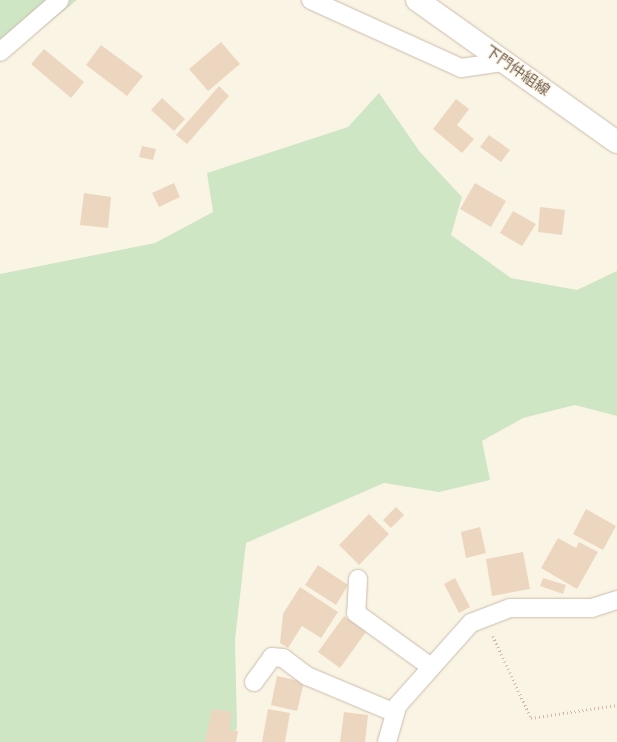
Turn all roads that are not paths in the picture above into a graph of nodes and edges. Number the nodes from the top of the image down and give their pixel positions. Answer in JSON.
{"nodes":[{"id":1,"x":60,"y":0,"type":"edge"},
{"id":2,"x":312,"y":0,"type":"edge"},
{"id":3,"x":417,"y":0,"type":"edge"},
{"id":4,"x":0,"y":52,"type":"edge"},
{"id":5,"x":503,"y":62,"type":"junction"},
{"id":6,"x":617,"y":142,"type":"edge"},
{"id":7,"x":358,"y":579,"type":"dead end"},
{"id":8,"x":617,"y":600,"type":"edge"},
{"id":9,"x":431,"y":667,"type":"junction"},
{"id":10,"x":254,"y":682,"type":"dead end"},
{"id":11,"x":395,"y":713,"type":"junction"},
{"id":12,"x":388,"y":742,"type":"edge"}],
"edges":[{"from":1,"to":4,"type":"street"},
{"from":2,"to":5,"type":"street"},
{"from":3,"to":5,"type":"street","name":"下門仲組線"},
{"from":5,"to":6,"type":"street","name":"下門仲組線"},
{"from":7,"to":9,"type":"street"},
{"from":8,"to":9,"type":"street"},
{"from":9,"to":11,"type":"street"},
{"from":10,"to":11,"type":"street"},
{"from":11,"to":12,"type":"street"}]}
